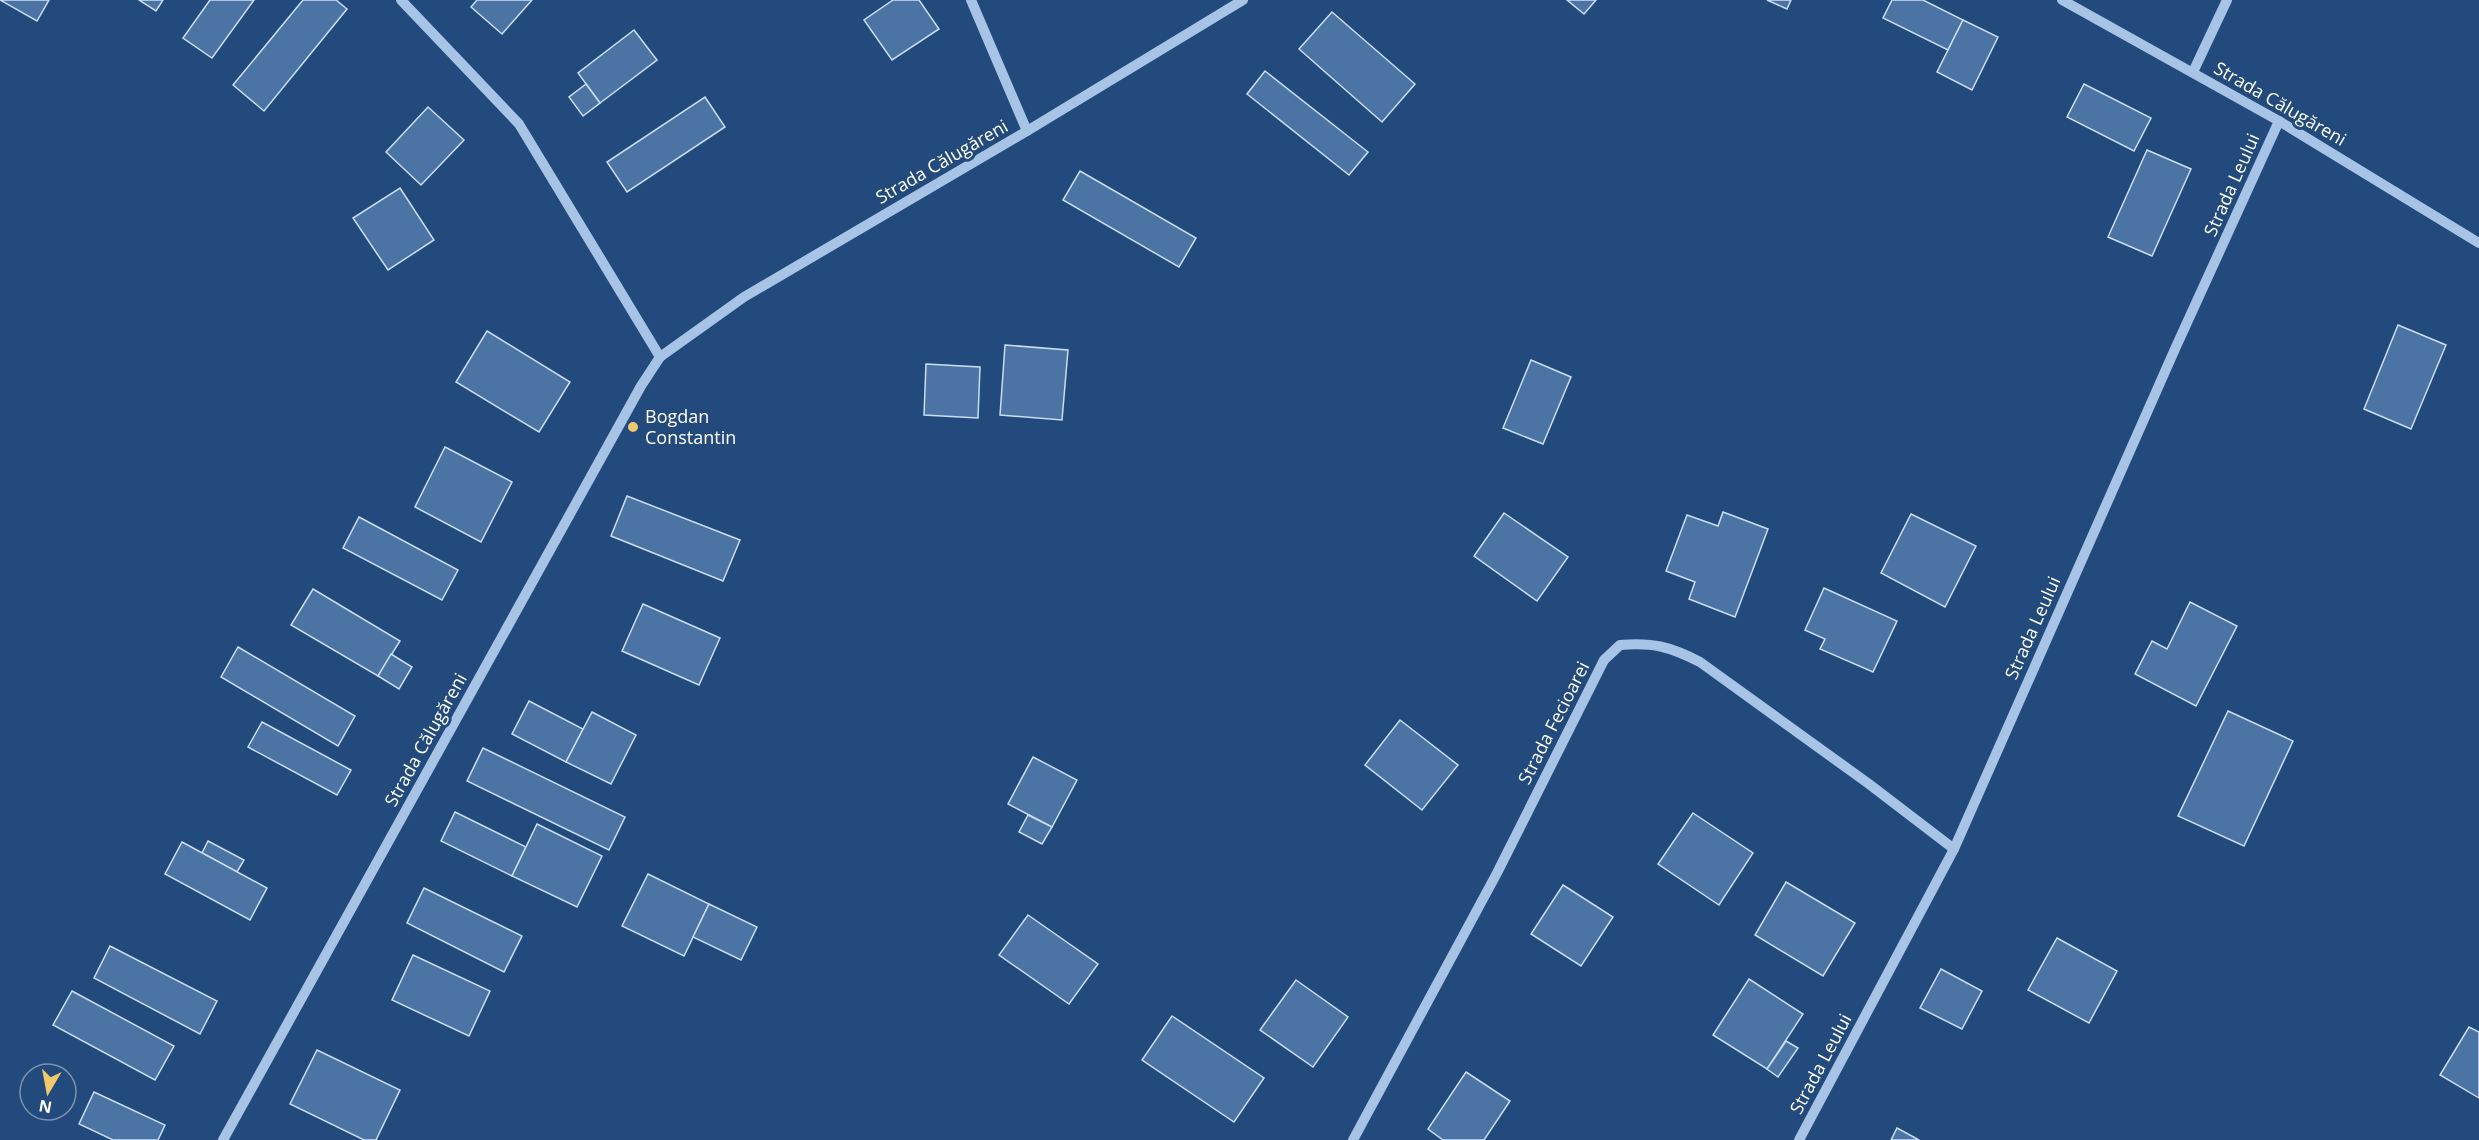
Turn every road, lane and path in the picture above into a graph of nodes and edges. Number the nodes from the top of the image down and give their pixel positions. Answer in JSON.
{"nodes":[{"id":1,"x":401,"y":0,"type":"edge"},
{"id":2,"x":971,"y":0,"type":"edge"},
{"id":3,"x":1243,"y":0,"type":"edge"},
{"id":4,"x":2062,"y":0,"type":"edge"},
{"id":5,"x":2228,"y":0,"type":"edge"},
{"id":6,"x":2193,"y":72,"type":"junction"},
{"id":7,"x":2279,"y":121,"type":"junction"},
{"id":8,"x":1027,"y":131,"type":"junction"},
{"id":9,"x":2479,"y":243,"type":"edge"},
{"id":10,"x":660,"y":357,"type":"junction"},
{"id":11,"x":1954,"y":849,"type":"junction"},
{"id":12,"x":223,"y":1140,"type":"edge"},
{"id":13,"x":1353,"y":1140,"type":"edge"},
{"id":14,"x":1799,"y":1140,"type":"edge"}],
"edges":[{"from":1,"to":10,"type":"street"},
{"from":2,"to":8,"type":"street"},
{"from":3,"to":8,"type":"street","name":"Strada Călugăreni"},
{"from":4,"to":6,"type":"street","name":"Strada Călugăreni"},
{"from":5,"to":6,"type":"street"},
{"from":6,"to":7,"type":"street","name":"Strada Călugăreni"},
{"from":7,"to":9,"type":"street","name":"Strada Călugăreni"},
{"from":7,"to":11,"type":"street","name":"Strada Leului"},
{"from":8,"to":10,"type":"street","name":"Strada Călugăreni"},
{"from":10,"to":12,"type":"street","name":"Strada Călugăreni"},
{"from":11,"to":13,"type":"street","name":"Strada Fecioarei"},
{"from":11,"to":14,"type":"street","name":"Strada Leului"}]}
